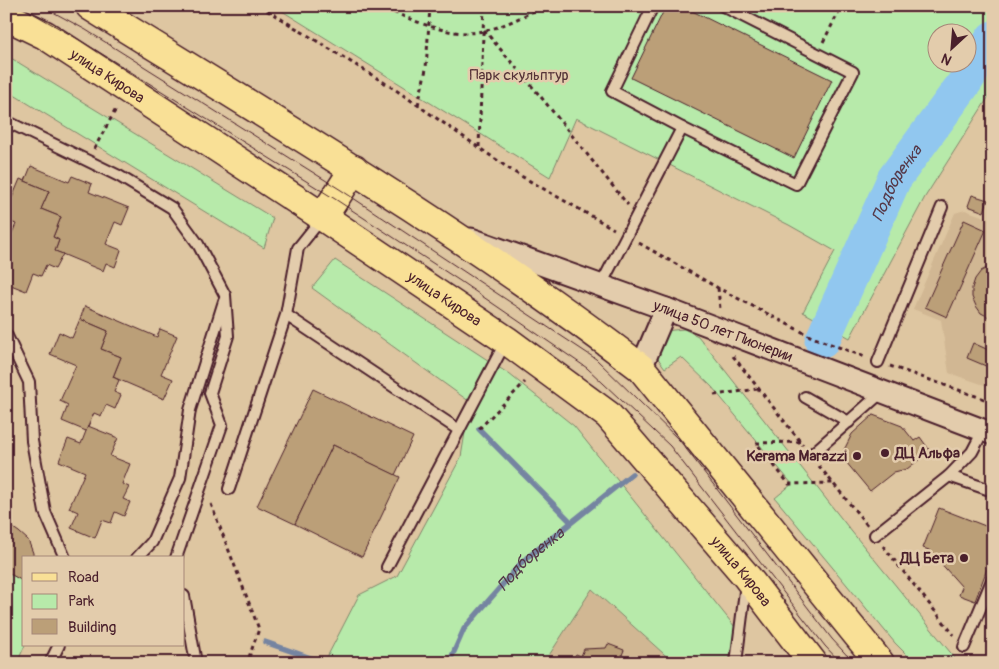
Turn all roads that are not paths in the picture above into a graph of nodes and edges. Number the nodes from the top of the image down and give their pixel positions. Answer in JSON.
{"nodes":[{"id":1,"x":90,"y":6,"type":"edge"},
{"id":2,"x":653,"y":6,"type":"edge"},
{"id":3,"x":723,"y":6,"type":"edge"},
{"id":4,"x":6,"y":16,"type":"edge"},
{"id":5,"x":6,"y":121,"type":"edge"},
{"id":6,"x":682,"y":128,"type":"junction"},
{"id":7,"x":354,"y":169,"type":"junction"},
{"id":8,"x":942,"y":207,"type":"dead end"},
{"id":9,"x":323,"y":217,"type":"junction"},
{"id":10,"x":450,"y":231,"type":"junction"},
{"id":11,"x":601,"y":285,"type":"junction"},
{"id":12,"x":225,"y":295,"type":"junction"},
{"id":13,"x":666,"y":308,"type":"junction"},
{"id":14,"x":286,"y":315,"type":"junction"},
{"id":15,"x":6,"y":334,"type":"edge"},
{"id":16,"x":506,"y":340,"type":"junction"},
{"id":17,"x":878,"y":362,"type":"road end"},
{"id":18,"x":641,"y":368,"type":"junction"},
{"id":19,"x":882,"y":392,"type":"junction"},
{"id":20,"x":805,"y":397,"type":"dead end"},
{"id":21,"x":849,"y":422,"type":"junction"},
{"id":22,"x":459,"y":430,"type":"junction"},
{"id":23,"x":988,"y":432,"type":"edge"},
{"id":24,"x":811,"y":455,"type":"road end"},
{"id":25,"x":949,"y":476,"type":"junction"},
{"id":26,"x":229,"y":489,"type":"dead end"},
{"id":27,"x":993,"y":491,"type":"edge"},
{"id":28,"x":875,"y":535,"type":"road end"},
{"id":29,"x":65,"y":556,"type":"edge"},
{"id":30,"x":139,"y":556,"type":"edge"},
{"id":31,"x":177,"y":556,"type":"edge"},
{"id":32,"x":388,"y":568,"type":"dead end"},
{"id":33,"x":747,"y":577,"type":"junction"},
{"id":34,"x":993,"y":578,"type":"edge"},
{"id":35,"x":185,"y":602,"type":"edge"},
{"id":36,"x":58,"y":646,"type":"edge"},
{"id":37,"x":964,"y":647,"type":"road end"},
{"id":38,"x":50,"y":663,"type":"edge"},
{"id":39,"x":196,"y":663,"type":"edge"},
{"id":40,"x":736,"y":663,"type":"edge"},
{"id":41,"x":813,"y":663,"type":"edge"},
{"id":42,"x":880,"y":663,"type":"edge"}],
"edges":[{"from":1,"to":7,"type":"main road"},
{"from":2,"to":6,"type":"lane"},
{"from":3,"to":6,"type":"lane"},
{"from":4,"to":9,"type":"main road","name":"улица Кирова"},
{"from":5,"to":12,"type":"lane"},
{"from":6,"to":11,"type":"lane"},
{"from":7,"to":9,"type":"main road"},
{"from":7,"to":10,"type":"main road"},
{"from":8,"to":17,"type":"lane"},
{"from":9,"to":14,"type":"lane"},
{"from":9,"to":16,"type":"main road","name":"улица Кирова"},
{"from":10,"to":11,"type":"street","name":"улица 50 лет Пионерии"},
{"from":10,"to":18,"type":"main road"},
{"from":11,"to":13,"type":"street","name":"улица 50 лет Пионерии"},
{"from":12,"to":30,"type":"lane"},
{"from":12,"to":31,"type":"lane"},
{"from":13,"to":18,"type":"street"},
{"from":13,"to":19,"type":"street","name":"улица 50 лет Пионерии"},
{"from":14,"to":22,"type":"lane"},
{"from":14,"to":26,"type":"lane"},
{"from":15,"to":29,"type":"lane"},
{"from":16,"to":22,"type":"lane"},
{"from":16,"to":33,"type":"main road","name":"улица Кирова"},
{"from":18,"to":42,"type":"main road"},
{"from":19,"to":21,"type":"lane"},
{"from":19,"to":23,"type":"street","name":"улица 50 лет Пионерии"},
{"from":20,"to":21,"type":"lane"},
{"from":21,"to":24,"type":"lane"},
{"from":22,"to":32,"type":"lane"},
{"from":23,"to":25,"type":"lane"},
{"from":25,"to":27,"type":"lane"},
{"from":25,"to":28,"type":"lane"},
{"from":33,"to":40,"type":"lane"},
{"from":33,"to":41,"type":"main road","name":"улица Кирова"},
{"from":34,"to":37,"type":"lane"},
{"from":35,"to":39,"type":"lane"},
{"from":36,"to":38,"type":"lane"}]}
